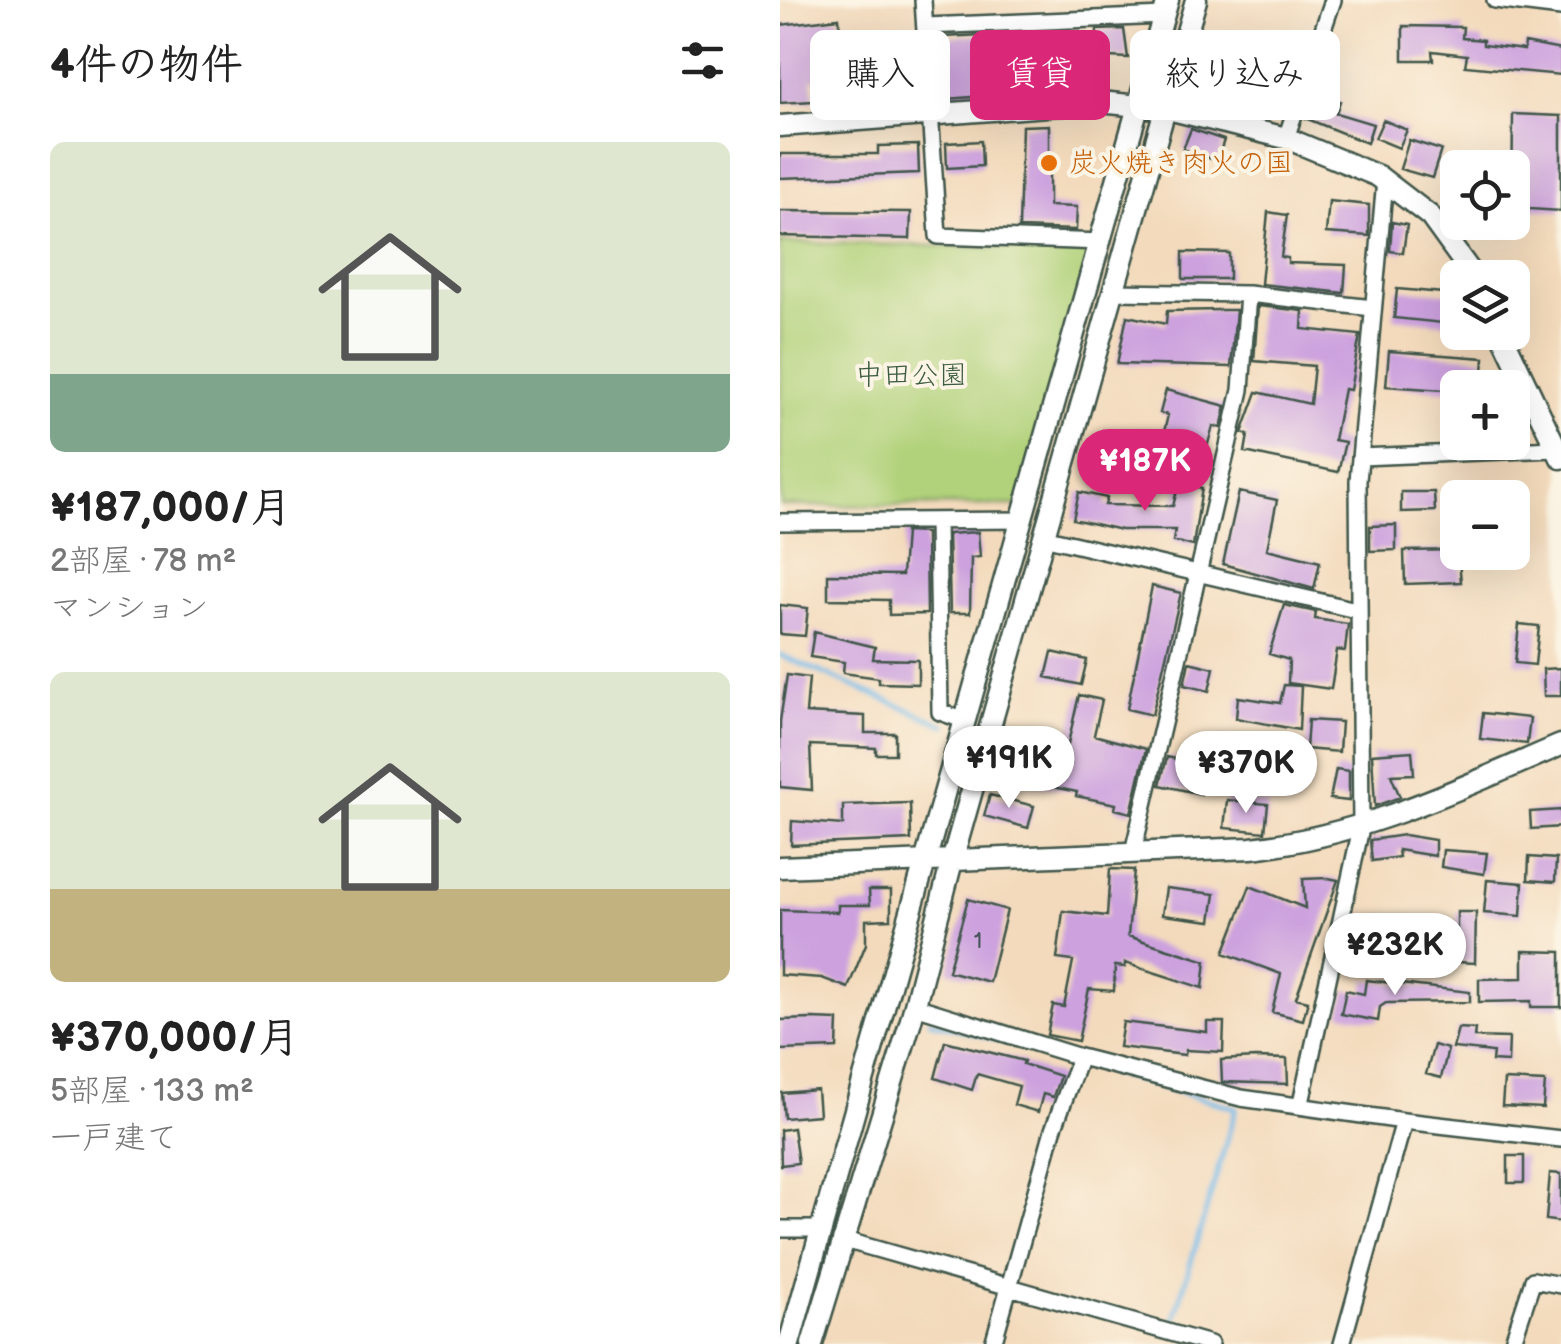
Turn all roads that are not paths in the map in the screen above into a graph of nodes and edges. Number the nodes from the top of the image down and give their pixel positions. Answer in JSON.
{"nodes":[{"id":1,"x":923,"y":0,"type":"edge"},
{"id":2,"x":1055,"y":0,"type":"edge"},
{"id":3,"x":1196,"y":0,"type":"edge"},
{"id":4,"x":1333,"y":0,"type":"edge"},
{"id":5,"x":1495,"y":0,"type":"edge"},
{"id":6,"x":1166,"y":8,"type":"edge"},
{"id":7,"x":1561,"y":8,"type":"edge"},
{"id":8,"x":1058,"y":17,"type":"junction"},
{"id":9,"x":926,"y":26,"type":"junction"},
{"id":10,"x":926,"y":30,"type":"edge"},
{"id":11,"x":1188,"y":30,"type":"edge"},
{"id":12,"x":1130,"y":103,"type":"edge"},
{"id":13,"x":950,"y":114,"type":"edge"},
{"id":14,"x":863,"y":120,"type":"edge"},
{"id":15,"x":932,"y":120,"type":"edge"},
{"id":16,"x":1136,"y":120,"type":"edge"},
{"id":17,"x":1164,"y":120,"type":"edge"},
{"id":18,"x":1215,"y":120,"type":"edge"},
{"id":19,"x":780,"y":126,"type":"edge"},
{"id":20,"x":1286,"y":138,"type":"junction"},
{"id":21,"x":1385,"y":180,"type":"junction"},
{"id":22,"x":1102,"y":242,"type":"junction"},
{"id":23,"x":1463,"y":260,"type":"edge"},
{"id":24,"x":1113,"y":292,"type":"junction"},
{"id":25,"x":1248,"y":294,"type":"junction"},
{"id":26,"x":1373,"y":308,"type":"junction"},
{"id":27,"x":1510,"y":350,"type":"edge"},
{"id":28,"x":1559,"y":453,"type":"edge"},
{"id":29,"x":1360,"y":457,"type":"junction"},
{"id":30,"x":937,"y":520,"type":"junction"},
{"id":31,"x":1023,"y":520,"type":"junction"},
{"id":32,"x":780,"y":522,"type":"edge"},
{"id":33,"x":1043,"y":537,"type":"junction"},
{"id":34,"x":1198,"y":572,"type":"junction"},
{"id":35,"x":1356,"y":610,"type":"junction"},
{"id":36,"x":963,"y":720,"type":"junction"},
{"id":37,"x":1561,"y":745,"type":"edge"},
{"id":38,"x":1361,"y":828,"type":"junction"},
{"id":39,"x":1133,"y":852,"type":"junction"},
{"id":40,"x":925,"y":861,"type":"junction"},
{"id":41,"x":952,"y":861,"type":"junction"},
{"id":42,"x":780,"y":867,"type":"edge"},
{"id":43,"x":915,"y":1006,"type":"junction"},
{"id":44,"x":1080,"y":1057,"type":"junction"},
{"id":45,"x":1302,"y":1103,"type":"junction"},
{"id":46,"x":1404,"y":1121,"type":"junction"},
{"id":47,"x":1561,"y":1139,"type":"edge"},
{"id":48,"x":780,"y":1229,"type":"edge"},
{"id":49,"x":832,"y":1234,"type":"junction"},
{"id":50,"x":1561,"y":1285,"type":"edge"},
{"id":51,"x":1010,"y":1287,"type":"junction"},
{"id":52,"x":789,"y":1344,"type":"edge"},
{"id":53,"x":812,"y":1344,"type":"edge"},
{"id":54,"x":993,"y":1344,"type":"edge"},
{"id":55,"x":1210,"y":1344,"type":"edge"},
{"id":56,"x":1342,"y":1344,"type":"edge"},
{"id":57,"x":1512,"y":1344,"type":"edge"}],
"edges":[{"from":1,"to":9,"type":"street"},
{"from":2,"to":8,"type":"street"},
{"from":3,"to":11,"type":"street"},
{"from":4,"to":20,"type":"street"},
{"from":5,"to":7,"type":"street"},
{"from":6,"to":8,"type":"street"},
{"from":8,"to":9,"type":"street"},
{"from":9,"to":10,"type":"street"},
{"from":12,"to":13,"type":"street"},
{"from":14,"to":19,"type":"street"},
{"from":15,"to":22,"type":"street"},
{"from":16,"to":22,"type":"street"},
{"from":17,"to":24,"type":"street"},
{"from":18,"to":20,"type":"street"},
{"from":20,"to":21,"type":"street"},
{"from":21,"to":23,"type":"street"},
{"from":21,"to":26,"type":"street"},
{"from":22,"to":31,"type":"street"},
{"from":24,"to":25,"type":"street"},
{"from":24,"to":33,"type":"street"},
{"from":25,"to":26,"type":"street"},
{"from":25,"to":34,"type":"street"},
{"from":26,"to":29,"type":"street"},
{"from":27,"to":28,"type":"street"},
{"from":28,"to":29,"type":"street"},
{"from":29,"to":35,"type":"street"},
{"from":30,"to":31,"type":"street"},
{"from":30,"to":32,"type":"street"},
{"from":30,"to":36,"type":"street"},
{"from":31,"to":36,"type":"street"},
{"from":33,"to":34,"type":"street"},
{"from":33,"to":41,"type":"street"},
{"from":34,"to":35,"type":"street"},
{"from":34,"to":39,"type":"street"},
{"from":35,"to":38,"type":"street"},
{"from":36,"to":40,"type":"street"},
{"from":37,"to":38,"type":"street"},
{"from":38,"to":39,"type":"street"},
{"from":38,"to":45,"type":"street"},
{"from":39,"to":41,"type":"street"},
{"from":40,"to":41,"type":"street"},
{"from":40,"to":42,"type":"street"},
{"from":40,"to":49,"type":"street"},
{"from":41,"to":43,"type":"street"},
{"from":43,"to":44,"type":"street"},
{"from":43,"to":49,"type":"street"},
{"from":44,"to":45,"type":"street"},
{"from":44,"to":51,"type":"street"},
{"from":45,"to":46,"type":"street"},
{"from":46,"to":47,"type":"street"},
{"from":46,"to":56,"type":"street"},
{"from":48,"to":49,"type":"street"},
{"from":49,"to":51,"type":"street"},
{"from":49,"to":52,"type":"street"},
{"from":49,"to":53,"type":"street"},
{"from":50,"to":57,"type":"street"},
{"from":51,"to":54,"type":"street"},
{"from":51,"to":55,"type":"street"}]}
